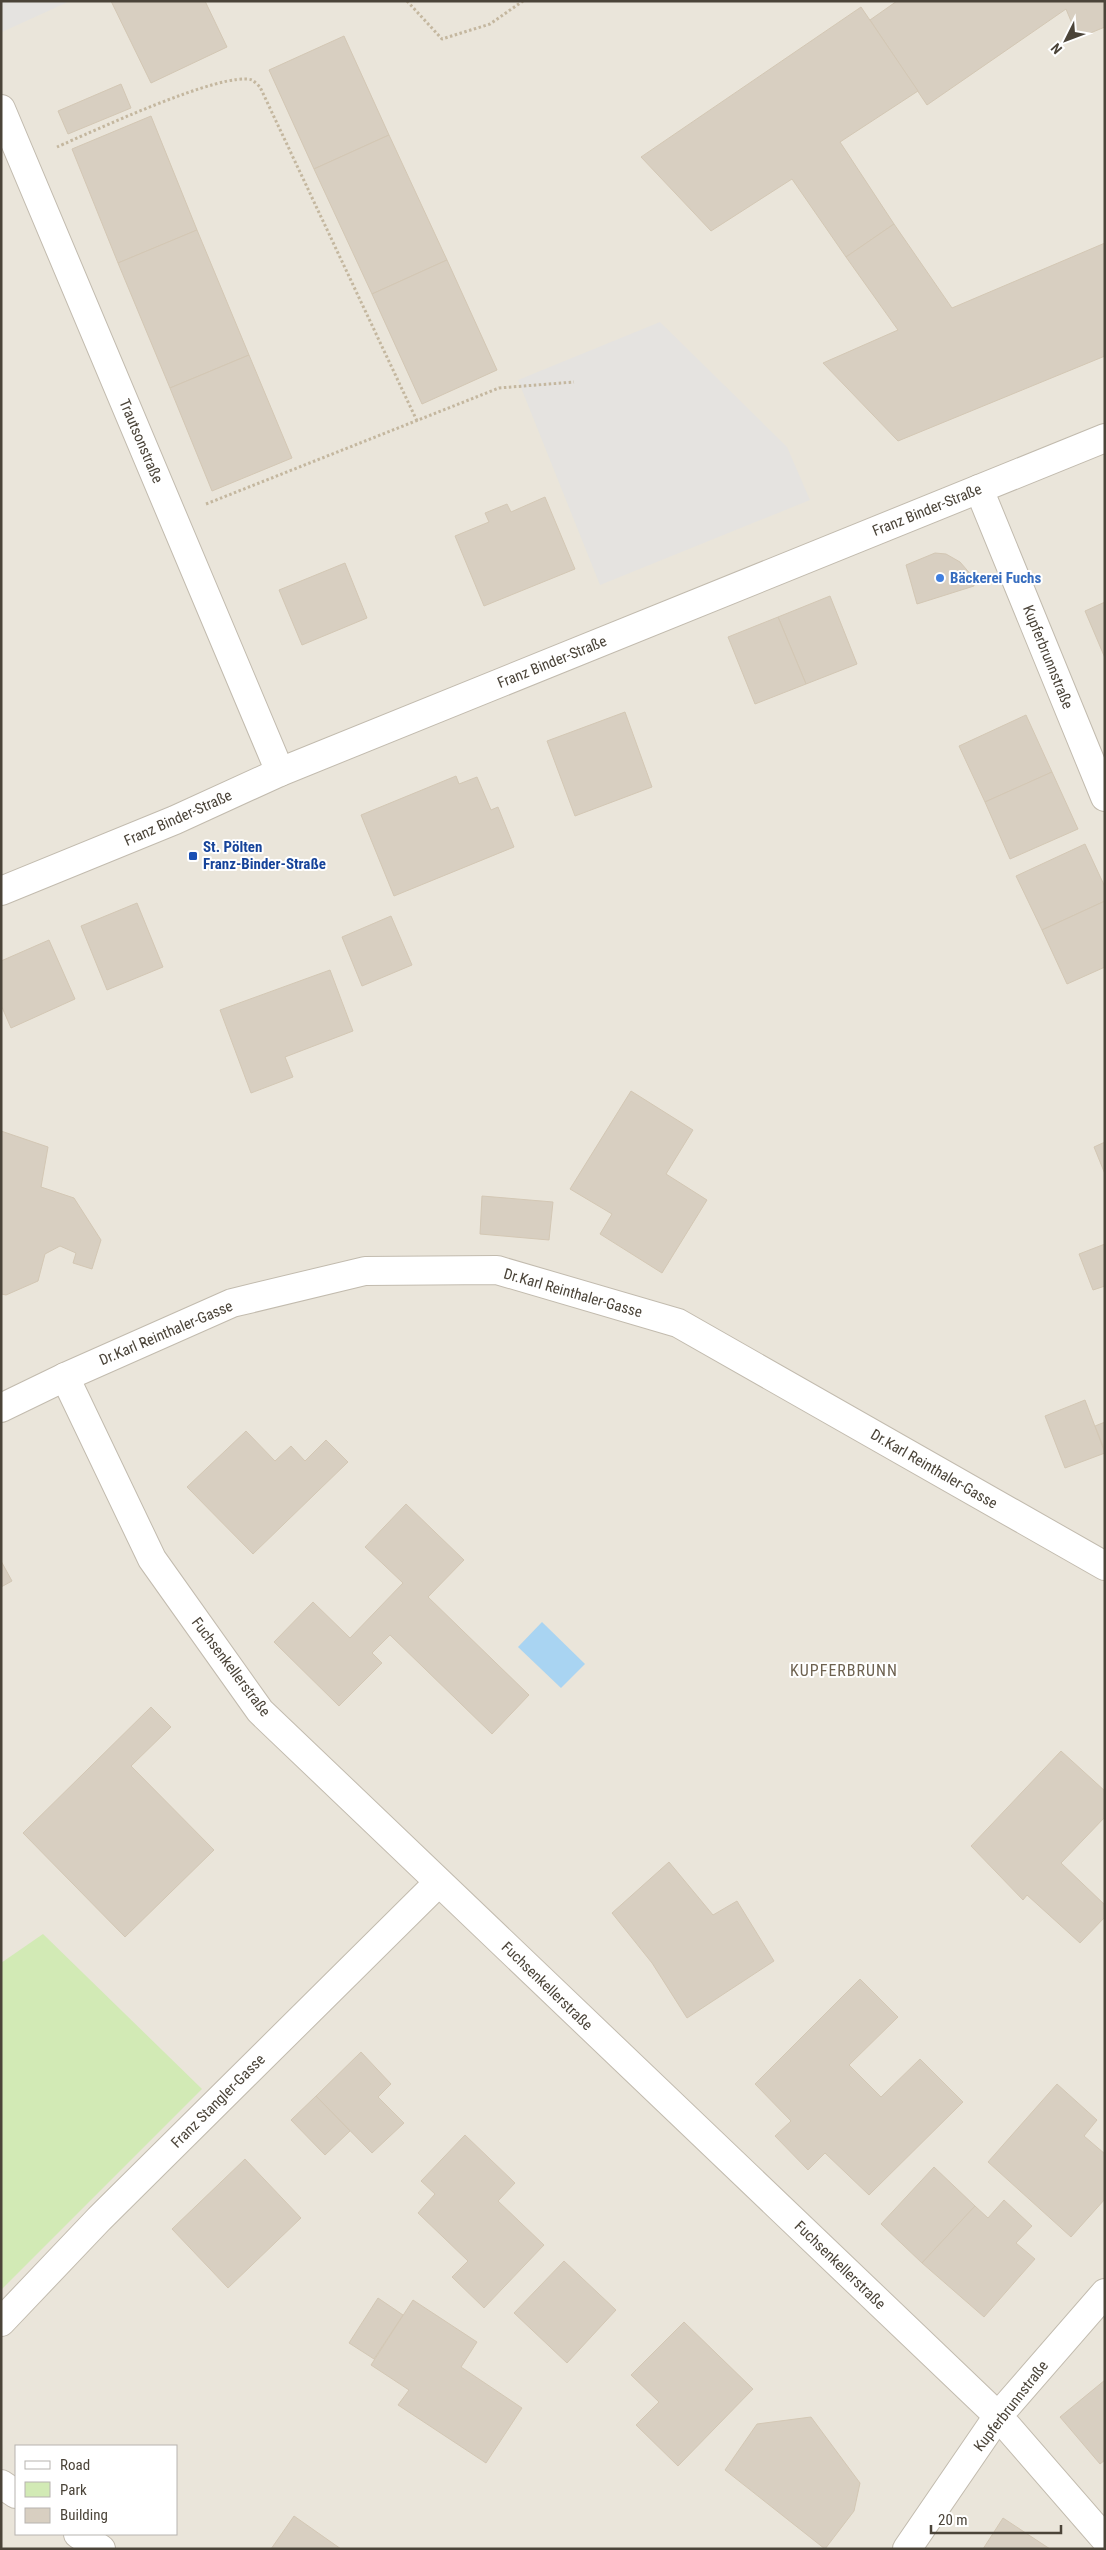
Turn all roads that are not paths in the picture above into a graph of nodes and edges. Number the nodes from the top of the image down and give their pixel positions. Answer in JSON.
{"nodes":[{"id":1,"x":1,"y":109,"type":"edge"},
{"id":2,"x":1105,"y":438,"type":"edge"},
{"id":3,"x":979,"y":489,"type":"junction"},
{"id":4,"x":280,"y":772,"type":"junction"},
{"id":5,"x":1105,"y":797,"type":"edge"},
{"id":6,"x":1,"y":891,"type":"edge"},
{"id":7,"x":65,"y":1377,"type":"junction"},
{"id":8,"x":1,"y":1408,"type":"edge"},
{"id":9,"x":1105,"y":1566,"type":"edge"},
{"id":10,"x":438,"y":1883,"type":"junction"},
{"id":11,"x":1105,"y":2293,"type":"edge"},
{"id":12,"x":1,"y":2322,"type":"edge"},
{"id":13,"x":998,"y":2416,"type":"junction"},
{"id":14,"x":1,"y":2484,"type":"edge"},
{"id":15,"x":15,"y":2493,"type":"edge"},
{"id":16,"x":80,"y":2535,"type":"edge"},
{"id":17,"x":1105,"y":2539,"type":"edge"},
{"id":18,"x":101,"y":2549,"type":"edge"},
{"id":19,"x":907,"y":2549,"type":"edge"}],
"edges":[{"from":1,"to":4,"type":"street","name":"Trautsonstraße"},
{"from":2,"to":3,"type":"street","name":"Franz Binder-Straße"},
{"from":3,"to":4,"type":"street","name":"Franz Binder-Straße"},
{"from":3,"to":5,"type":"street","name":"Kupferbrunnstraße"},
{"from":4,"to":6,"type":"street","name":"Franz Binder-Straße"},
{"from":7,"to":8,"type":"street","name":"Dr.Karl Reinthaler-Gasse"},
{"from":7,"to":9,"type":"street","name":"Dr.Karl Reinthaler-Gasse"},
{"from":7,"to":10,"type":"street","name":"Fuchsenkellerstraße"},
{"from":10,"to":12,"type":"street","name":"Franz Stangler-Gasse"},
{"from":10,"to":13,"type":"street","name":"Fuchsenkellerstraße"},
{"from":11,"to":13,"type":"street","name":"Kupferbrunnstraße"},
{"from":13,"to":17,"type":"street","name":"Fuchsenkellerstraße"},
{"from":13,"to":19,"type":"street","name":"Kupferbrunnstraße"},
{"from":14,"to":15,"type":"street"},
{"from":16,"to":18,"type":"street"}]}
